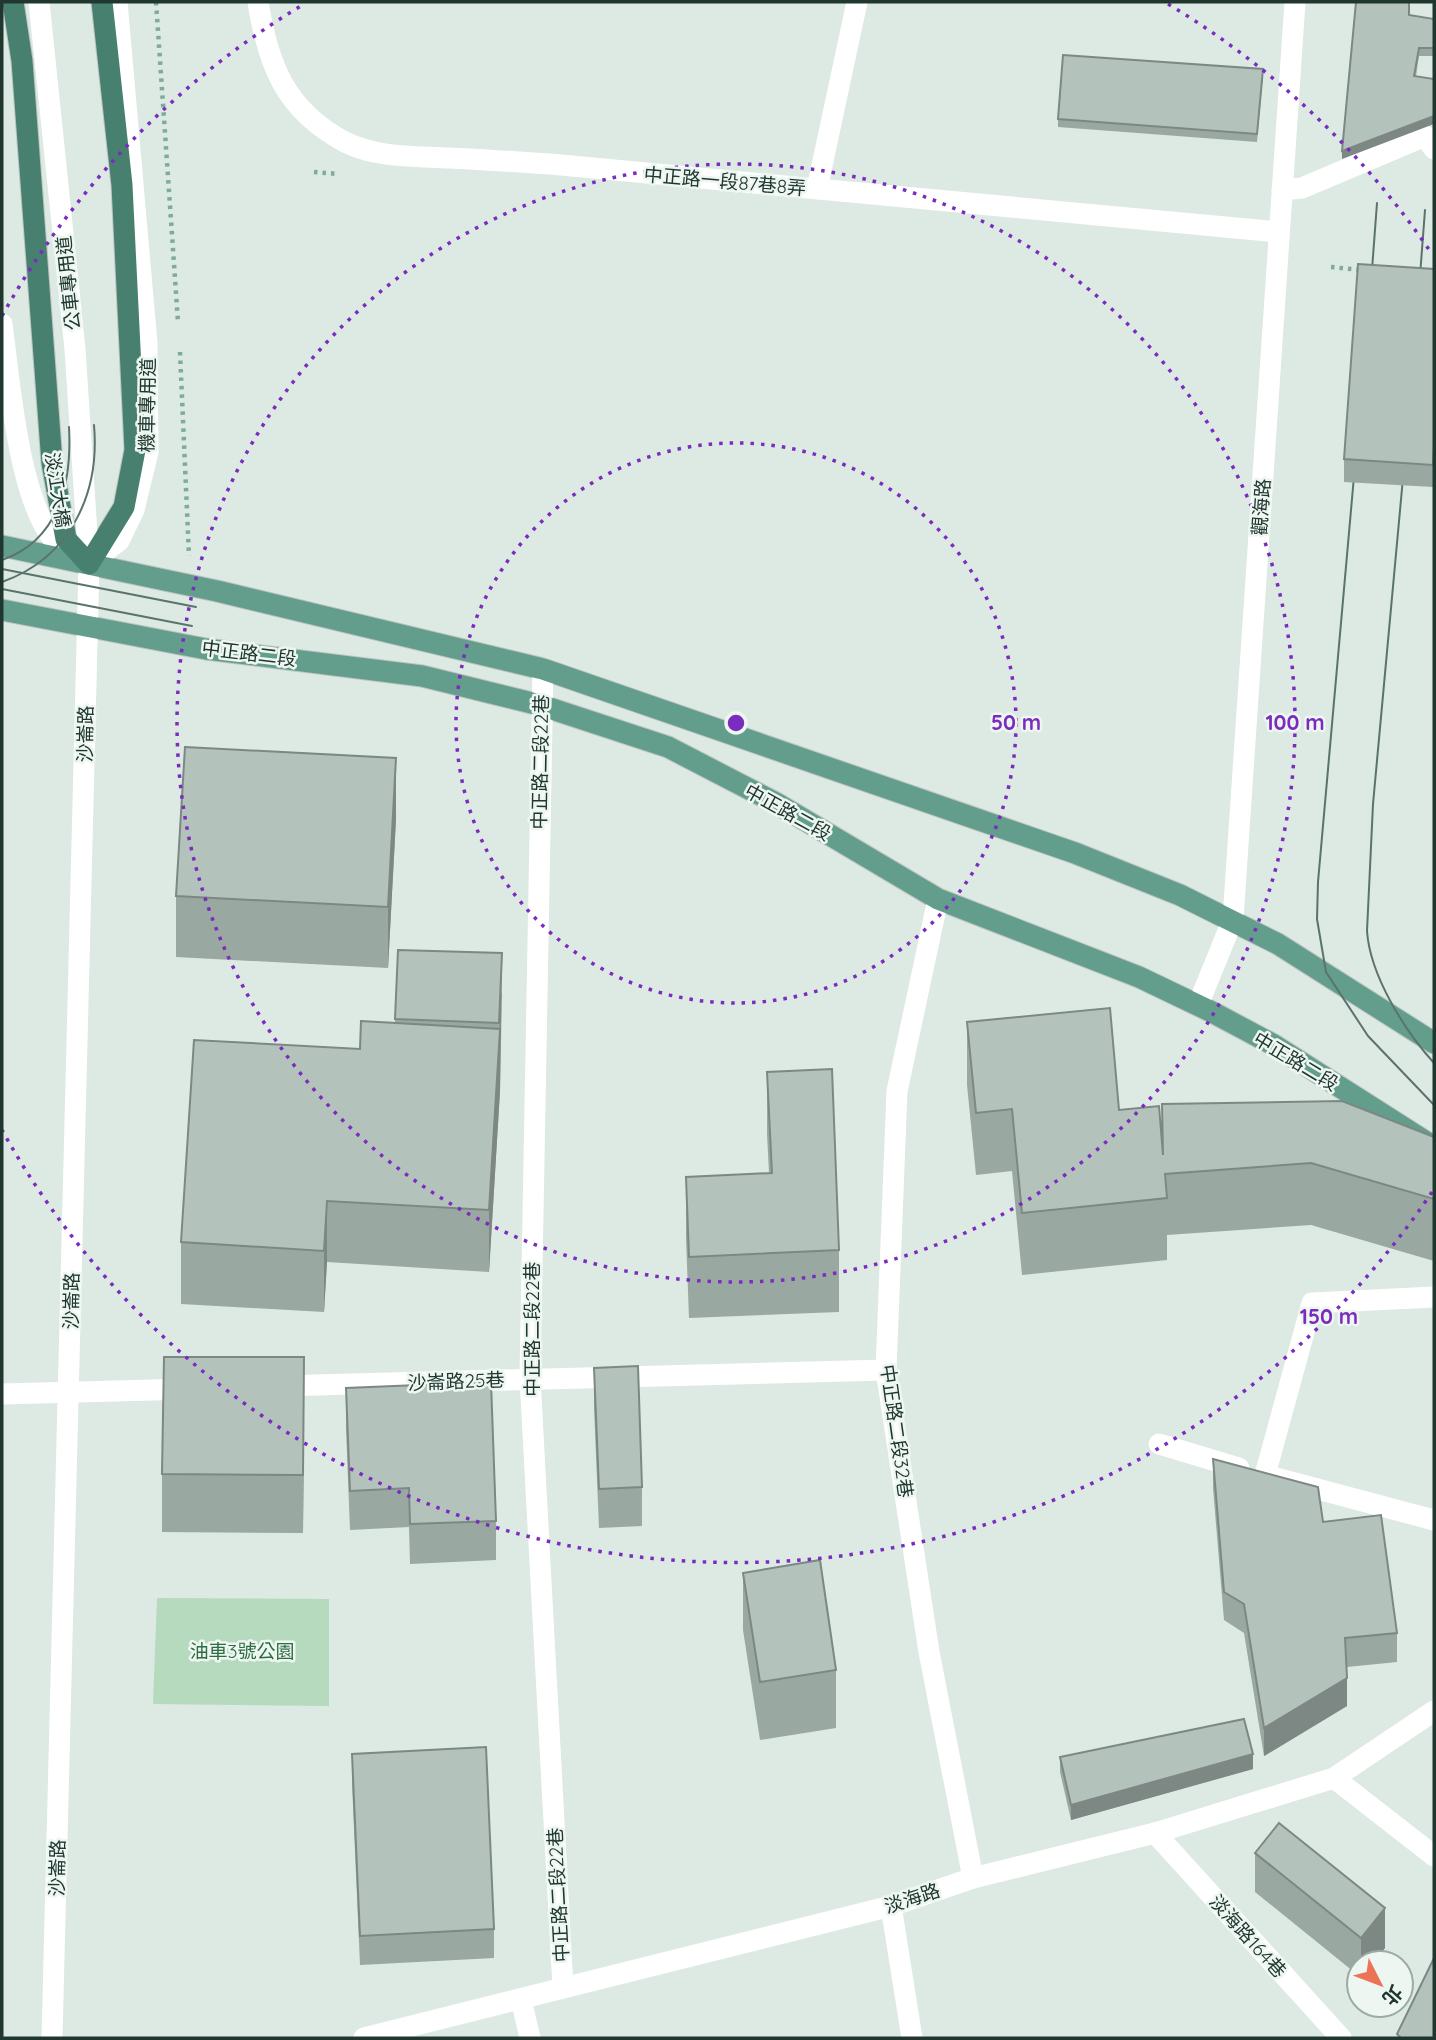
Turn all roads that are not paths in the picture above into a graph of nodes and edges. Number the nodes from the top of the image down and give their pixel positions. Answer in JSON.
{"nodes":[{"id":1,"x":13,"y":2,"type":"edge"},
{"id":2,"x":39,"y":2,"type":"edge"},
{"id":3,"x":102,"y":2,"type":"edge"},
{"id":4,"x":117,"y":2,"type":"edge"},
{"id":5,"x":258,"y":2,"type":"edge"},
{"id":6,"x":858,"y":2,"type":"edge"},
{"id":7,"x":1295,"y":2,"type":"edge"},
{"id":8,"x":1434,"y":149,"type":"edge"},
{"id":9,"x":817,"y":189,"type":"junction"},
{"id":10,"x":1282,"y":190,"type":"junction"},
{"id":11,"x":1279,"y":232,"type":"junction"},
{"id":12,"x":2,"y":324,"type":"edge"},
{"id":13,"x":2,"y":546,"type":"edge"},
{"id":14,"x":89,"y":564,"type":"junction"},
{"id":15,"x":2,"y":610,"type":"edge"},
{"id":16,"x":88,"y":628,"type":"junction"},
{"id":17,"x":543,"y":669,"type":"junction"},
{"id":18,"x":540,"y":705,"type":"junction"},
{"id":19,"x":938,"y":899,"type":"junction"},
{"id":20,"x":1233,"y":919,"type":"junction"},
{"id":21,"x":1198,"y":1005,"type":"junction"},
{"id":22,"x":1434,"y":1043,"type":"edge"},
{"id":23,"x":1434,"y":1147,"type":"edge"},
{"id":24,"x":1434,"y":1297,"type":"edge"},
{"id":25,"x":886,"y":1370,"type":"junction"},
{"id":26,"x":530,"y":1378,"type":"junction"},
{"id":27,"x":251,"y":1387,"type":"edge"},
{"id":28,"x":209,"y":1389,"type":"edge"},
{"id":29,"x":69,"y":1393,"type":"junction"},
{"id":30,"x":2,"y":1394,"type":"edge"},
{"id":31,"x":1159,"y":1444,"type":"dead end"},
{"id":32,"x":1265,"y":1475,"type":"junction"},
{"id":33,"x":1434,"y":1520,"type":"edge"},
{"id":34,"x":1434,"y":1711,"type":"edge"},
{"id":35,"x":1334,"y":1778,"type":"junction"},
{"id":36,"x":1155,"y":1833,"type":"junction"},
{"id":37,"x":1434,"y":1856,"type":"edge"},
{"id":38,"x":973,"y":1878,"type":"junction"},
{"id":39,"x":891,"y":1906,"type":"junction"},
{"id":40,"x":563,"y":1988,"type":"junction"},
{"id":41,"x":521,"y":1999,"type":"junction"},
{"id":42,"x":52,"y":2038,"type":"edge"},
{"id":43,"x":364,"y":2038,"type":"edge"},
{"id":44,"x":530,"y":2038,"type":"edge"},
{"id":45,"x":912,"y":2038,"type":"edge"},
{"id":46,"x":1341,"y":2038,"type":"edge"}],
"edges":[{"from":1,"to":14,"type":"highway","name":"淡江大橋"},
{"from":2,"to":14,"type":"street","name":"公車專用道"},
{"from":3,"to":14,"type":"highway"},
{"from":4,"to":14,"type":"street","name":"機車專用道"},
{"from":5,"to":9,"type":"street","name":"中正路一段87巷8弄"},
{"from":6,"to":9,"type":"street"},
{"from":7,"to":10,"type":"street","name":"觀海路"},
{"from":8,"to":10,"type":"street"},
{"from":9,"to":11,"type":"street","name":"中正路一段87巷8弄"},
{"from":10,"to":11,"type":"street","name":"觀海路"},
{"from":11,"to":20,"type":"street","name":"觀海路"},
{"from":12,"to":14,"type":"street"},
{"from":13,"to":14,"type":"main road"},
{"from":14,"to":16,"type":"street","name":"沙崙路"},
{"from":14,"to":17,"type":"main road"},
{"from":15,"to":16,"type":"main road","name":"中正路二段"},
{"from":16,"to":18,"type":"main road","name":"中正路二段"},
{"from":16,"to":29,"type":"street","name":"沙崙路"},
{"from":17,"to":18,"type":"street","name":"中正路二段22巷"},
{"from":17,"to":20,"type":"main road"},
{"from":18,"to":19,"type":"main road","name":"中正路二段"},
{"from":18,"to":26,"type":"street","name":"中正路二段22巷"},
{"from":19,"to":21,"type":"main road","name":"中正路二段"},
{"from":19,"to":25,"type":"street","name":"中正路二段32巷"},
{"from":20,"to":21,"type":"street","name":"觀海路"},
{"from":20,"to":22,"type":"main road"},
{"from":21,"to":23,"type":"main road","name":"中正路二段"},
{"from":24,"to":32,"type":"street"},
{"from":25,"to":26,"type":"street","name":"沙崙路25巷"},
{"from":25,"to":38,"type":"street","name":"中正路二段32巷"},
{"from":26,"to":27,"type":"street","name":"沙崙路25巷"},
{"from":26,"to":40,"type":"street","name":"中正路二段22巷"},
{"from":28,"to":29,"type":"street"},
{"from":29,"to":30,"type":"street"},
{"from":29,"to":42,"type":"street","name":"沙崙路"},
{"from":31,"to":32,"type":"street"},
{"from":32,"to":33,"type":"street"},
{"from":34,"to":35,"type":"street","name":"淡海路"},
{"from":35,"to":36,"type":"street","name":"淡海路"},
{"from":35,"to":37,"type":"street"},
{"from":36,"to":38,"type":"street","name":"淡海路"},
{"from":36,"to":46,"type":"street","name":"淡海路164巷"},
{"from":38,"to":39,"type":"street","name":"淡海路"},
{"from":39,"to":40,"type":"street","name":"淡海路"},
{"from":39,"to":45,"type":"street"},
{"from":40,"to":41,"type":"street","name":"淡海路"},
{"from":41,"to":43,"type":"street","name":"淡海路"},
{"from":41,"to":44,"type":"street"}]}
